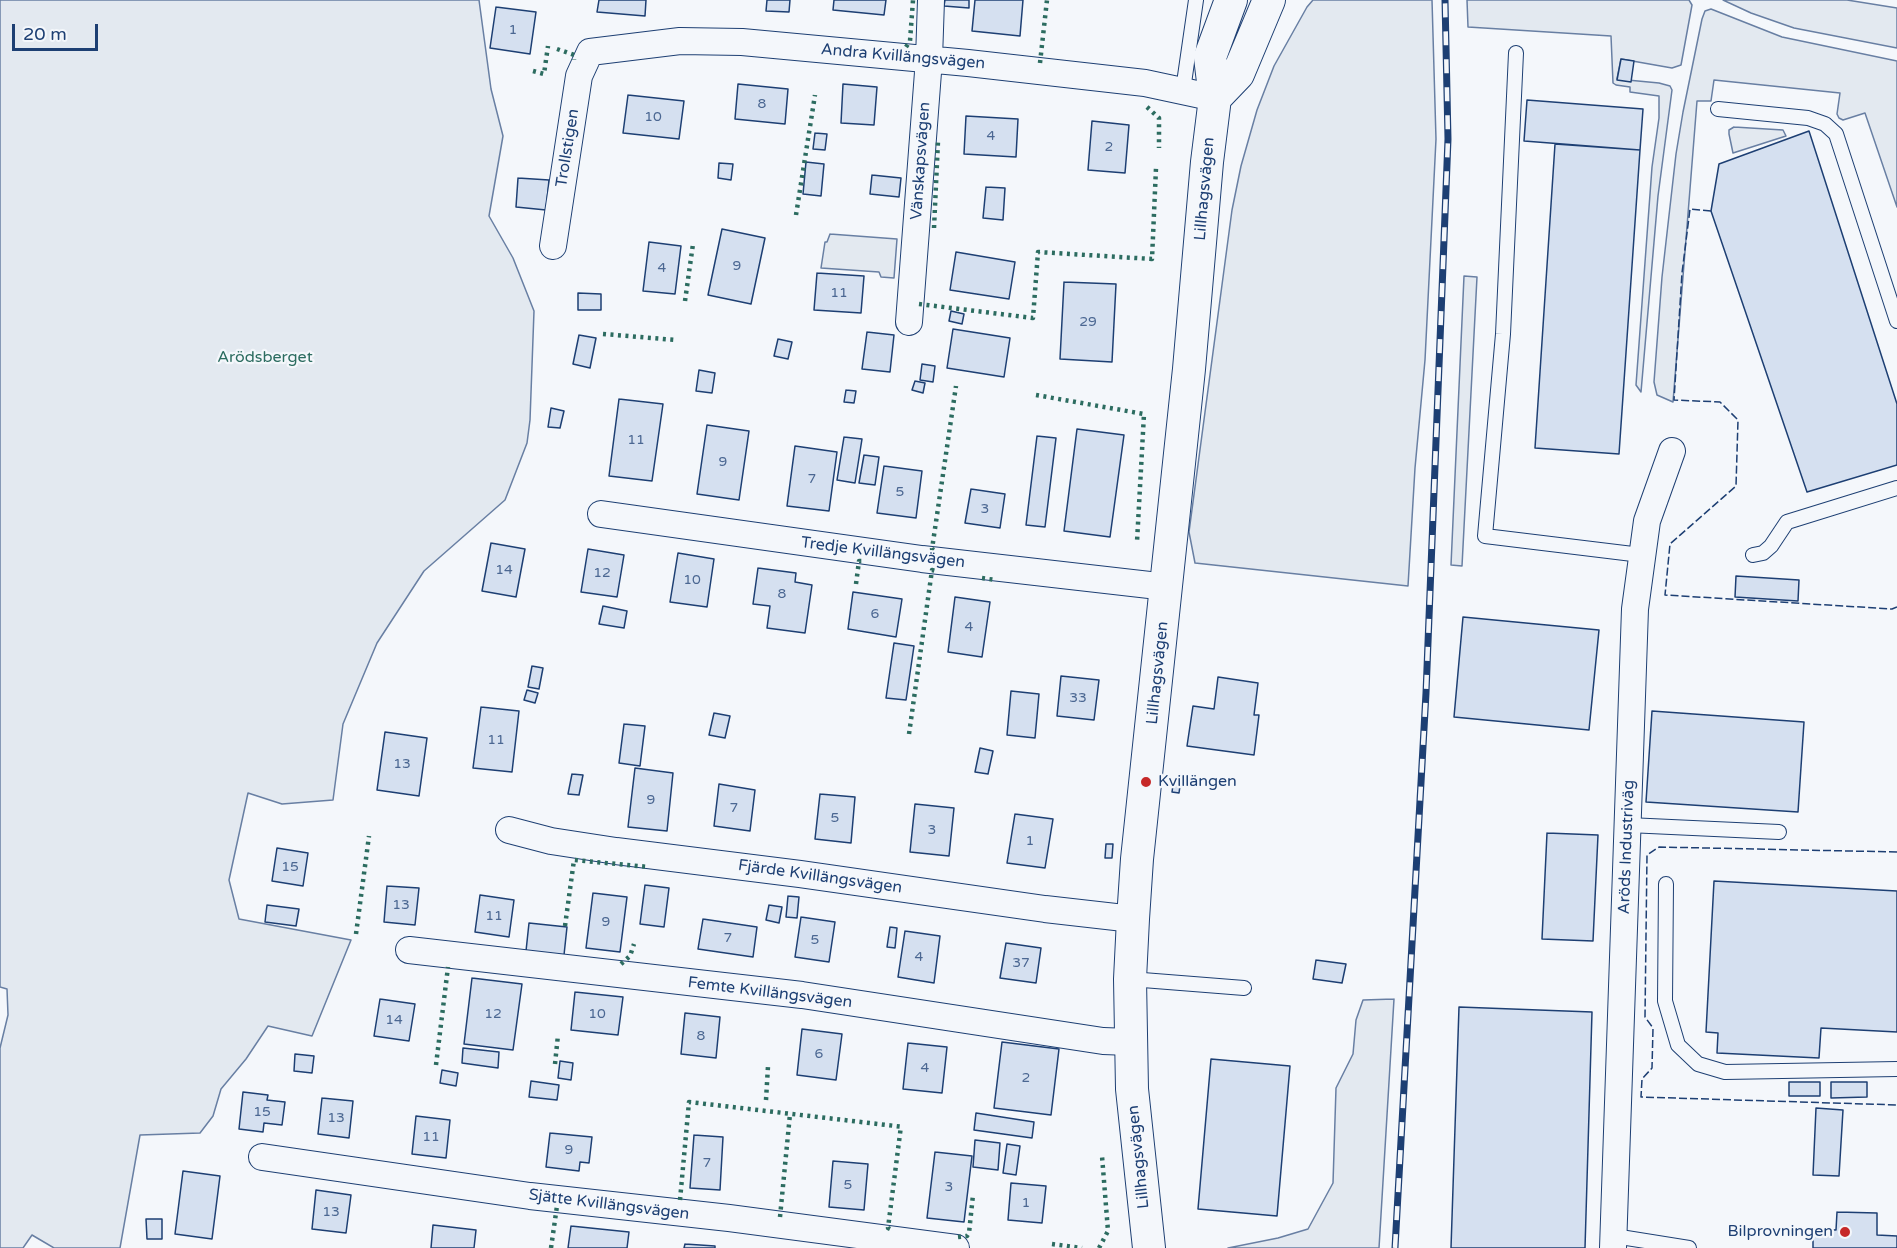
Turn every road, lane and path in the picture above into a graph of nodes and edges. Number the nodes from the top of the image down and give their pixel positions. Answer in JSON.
{"nodes":[{"id":1,"x":931,"y":0,"type":"edge"},
{"id":2,"x":1196,"y":0,"type":"edge"},
{"id":3,"x":1231,"y":0,"type":"edge"},
{"id":4,"x":1269,"y":1,"type":"edge"},
{"id":5,"x":590,"y":52,"type":"joint"},
{"id":6,"x":1516,"y":53,"type":"dead end"},
{"id":7,"x":928,"y":59,"type":"junction"},
{"id":8,"x":1183,"y":90,"type":"junction"},
{"id":9,"x":1215,"y":98,"type":"junction"},
{"id":10,"x":1718,"y":109,"type":"dead end"},
{"id":11,"x":553,"y":246,"type":"dead end"},
{"id":12,"x":1897,"y":321,"type":"edge"},
{"id":13,"x":909,"y":322,"type":"dead end"},
{"id":14,"x":1672,"y":451,"type":"dead end"},
{"id":15,"x":1897,"y":488,"type":"edge"},
{"id":16,"x":600,"y":514,"type":"dead end"},
{"id":17,"x":1641,"y":555,"type":"junction"},
{"id":18,"x":1753,"y":555,"type":"dead end"},
{"id":19,"x":1167,"y":587,"type":"junction"},
{"id":20,"x":1628,"y":825,"type":"junction"},
{"id":21,"x":509,"y":830,"type":"dead end"},
{"id":22,"x":1779,"y":832,"type":"dead end"},
{"id":23,"x":1666,"y":884,"type":"dead end"},
{"id":24,"x":1133,"y":919,"type":"junction"},
{"id":25,"x":409,"y":951,"type":"dead end"},
{"id":26,"x":1130,"y":979,"type":"junction"},
{"id":27,"x":1244,"y":988,"type":"dead end"},
{"id":28,"x":1130,"y":1042,"type":"junction"},
{"id":29,"x":1897,"y":1069,"type":"edge"},
{"id":30,"x":262,"y":1157,"type":"dead end"},
{"id":31,"x":1614,"y":1242,"type":"edge"},
{"id":32,"x":956,"y":1248,"type":"edge"},
{"id":33,"x":1149,"y":1248,"type":"edge"},
{"id":34,"x":1689,"y":1248,"type":"edge"}],
"edges":[{"from":1,"to":7,"type":"street","name":"Vänskapsvägen"},
{"from":2,"to":8,"type":"lane"},
{"from":3,"to":9,"type":"street","name":"Lillhagsvägen"},
{"from":4,"to":9,"type":"street"},
{"from":5,"to":7,"type":"street","name":"Andra Kvillängsvägen"},
{"from":5,"to":11,"type":"street","name":"Trollstigen"},
{"from":6,"to":17,"type":"lane"},
{"from":7,"to":8,"type":"street","name":"Andra Kvillängsvägen"},
{"from":7,"to":13,"type":"street","name":"Vänskapsvägen"},
{"from":8,"to":9,"type":"street","name":"Andra Kvillängsvägen"},
{"from":9,"to":19,"type":"street","name":"Lillhagsvägen"},
{"from":10,"to":12,"type":"lane"},
{"from":14,"to":17,"type":"street","name":"Aröds Industriväg"},
{"from":15,"to":18,"type":"lane"},
{"from":16,"to":19,"type":"street","name":"Tredje Kvillängsvägen"},
{"from":17,"to":20,"type":"street","name":"Aröds Industriväg"},
{"from":19,"to":24,"type":"street","name":"Lillhagsvägen"},
{"from":20,"to":22,"type":"lane"},
{"from":20,"to":31,"type":"street","name":"Aröds Industriväg"},
{"from":21,"to":24,"type":"street","name":"Fjärde Kvillängsvägen"},
{"from":23,"to":29,"type":"lane"},
{"from":24,"to":26,"type":"street","name":"Lillhagsvägen"},
{"from":25,"to":28,"type":"street","name":"Femte Kvillängsvägen"},
{"from":26,"to":27,"type":"lane"},
{"from":26,"to":28,"type":"street","name":"Lillhagsvägen"},
{"from":28,"to":33,"type":"street","name":"Lillhagsvägen"},
{"from":30,"to":32,"type":"street","name":"Sjätte Kvillängsvägen"},
{"from":31,"to":34,"type":"lane"}]}
